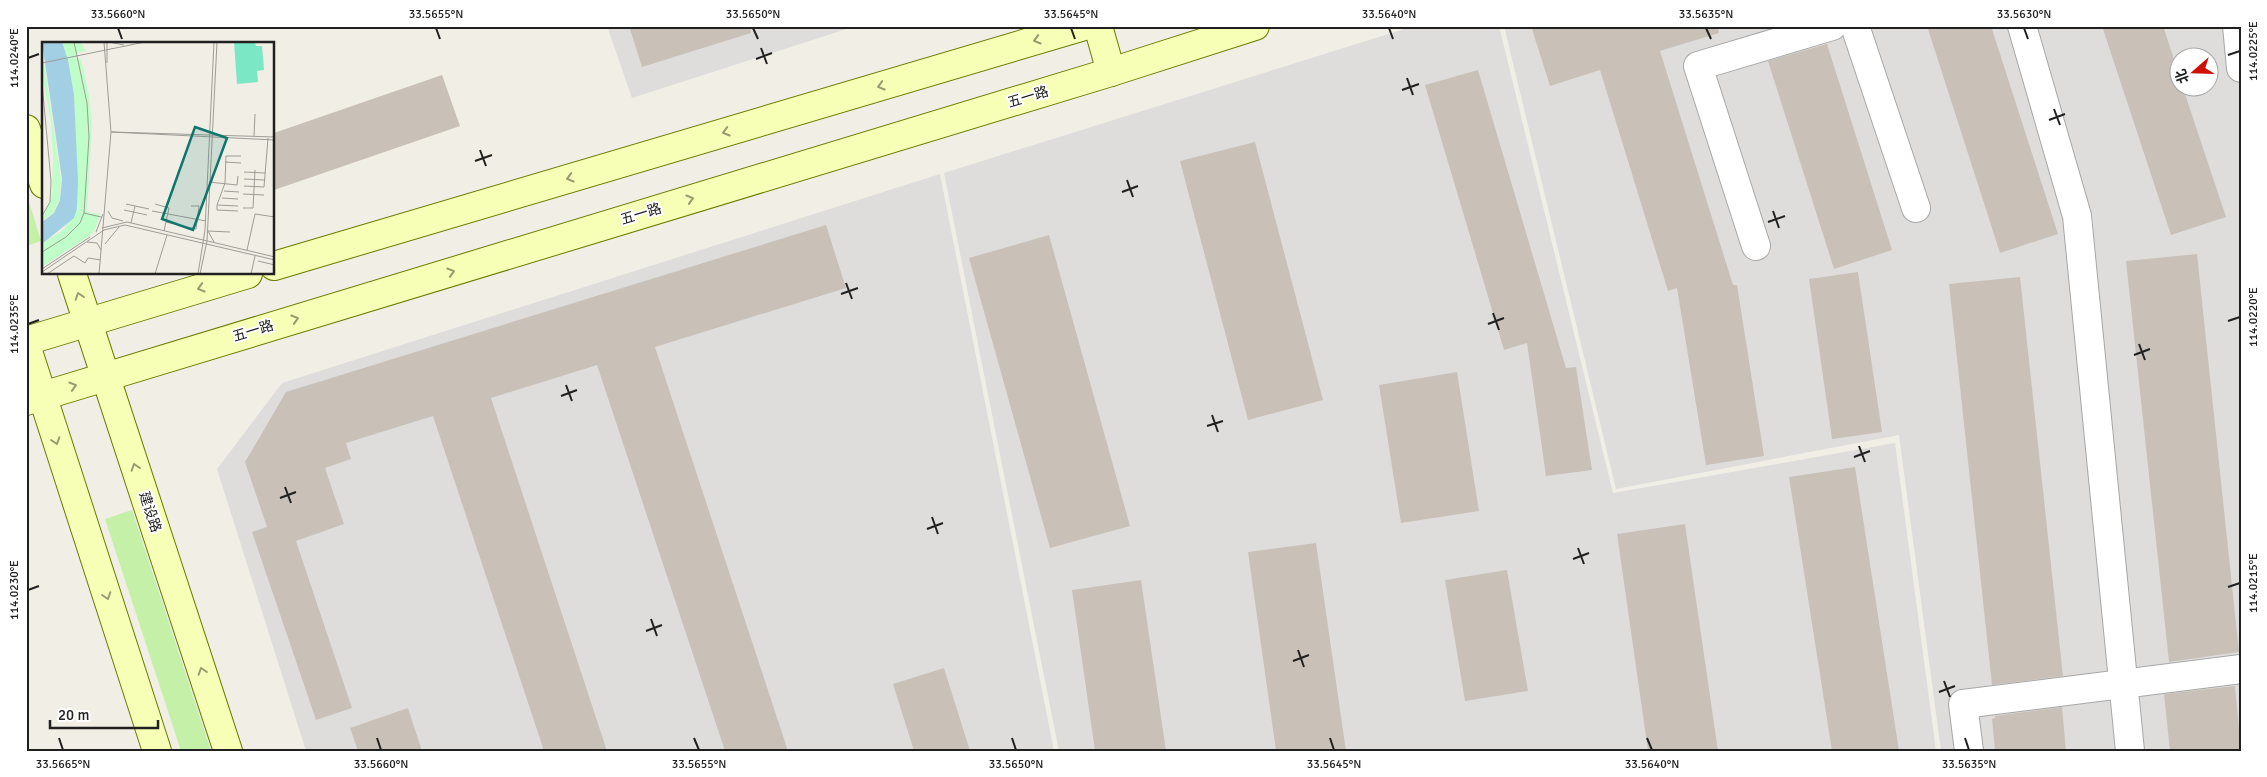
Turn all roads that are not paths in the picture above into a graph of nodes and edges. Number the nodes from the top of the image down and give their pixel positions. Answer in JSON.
{"nodes":[{"id":1,"x":1084,"y":26,"type":"edge"},
{"id":2,"x":1098,"y":26,"type":"edge"},
{"id":3,"x":1254,"y":26,"type":"edge"},
{"id":4,"x":1832,"y":26,"type":"edge"},
{"id":5,"x":1855,"y":26,"type":"edge"},
{"id":6,"x":2022,"y":26,"type":"edge"},
{"id":7,"x":2236,"y":26,"type":"edge"},
{"id":8,"x":2241,"y":68,"type":"edge"},
{"id":9,"x":1112,"y":72,"type":"junction"},
{"id":10,"x":26,"y":129,"type":"edge"},
{"id":11,"x":42,"y":178,"type":"edge"},
{"id":12,"x":1916,"y":208,"type":"dead end"},
{"id":13,"x":1756,"y":246,"type":"dead end"},
{"id":14,"x":275,"y":266,"type":"edge"},
{"id":15,"x":72,"y":275,"type":"edge"},
{"id":16,"x":245,"y":275,"type":"edge"},
{"id":17,"x":87,"y":321,"type":"junction"},
{"id":18,"x":26,"y":343,"type":"edge"},
{"id":19,"x":105,"y":376,"type":"junction"},
{"id":20,"x":34,"y":398,"type":"edge"},
{"id":21,"x":2241,"y":669,"type":"edge"},
{"id":22,"x":2123,"y":684,"type":"junction"},
{"id":23,"x":157,"y":751,"type":"edge"},
{"id":24,"x":228,"y":751,"type":"edge"},
{"id":25,"x":1969,"y":751,"type":"edge"},
{"id":26,"x":2130,"y":751,"type":"edge"}],
"edges":[{"from":1,"to":14,"type":"street","one_way":true},
{"from":2,"to":9,"type":"street"},
{"from":3,"to":9,"type":"street","name":"五一路"},
{"from":4,"to":13,"type":"street"},
{"from":5,"to":12,"type":"street"},
{"from":6,"to":22,"type":"street"},
{"from":7,"to":8,"type":"street"},
{"from":19,"to":9,"type":"street","name":"五一路","one_way":true},
{"from":10,"to":11,"type":"street"},
{"from":17,"to":15,"type":"street","name":"建设路","one_way":true},
{"from":16,"to":17,"type":"street","one_way":true},
{"from":17,"to":18,"type":"street"},
{"from":17,"to":19,"type":"street","name":"建设路"},
{"from":18,"to":20,"type":"street"},
{"from":20,"to":19,"type":"street","name":"五一路","one_way":true},
{"from":24,"to":19,"type":"street","name":"建设路","one_way":true},
{"from":20,"to":23,"type":"street","one_way":true},
{"from":21,"to":22,"type":"street"},
{"from":22,"to":25,"type":"street"},
{"from":22,"to":26,"type":"street"}]}
